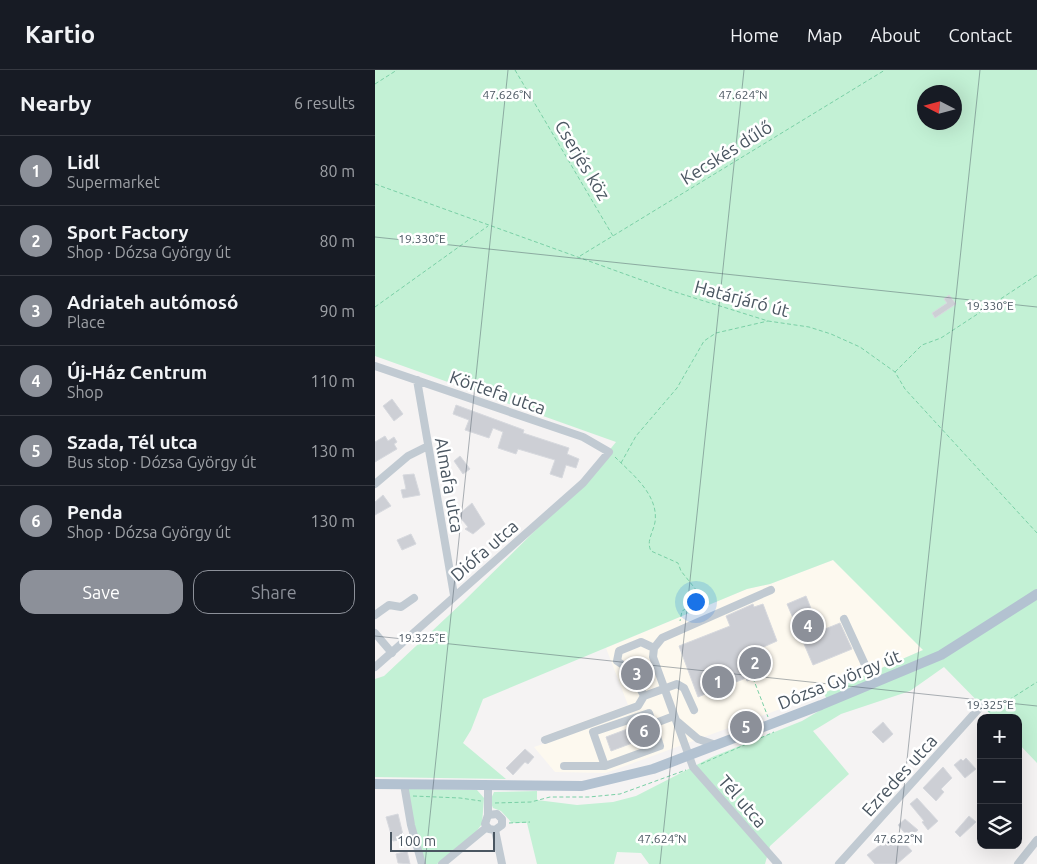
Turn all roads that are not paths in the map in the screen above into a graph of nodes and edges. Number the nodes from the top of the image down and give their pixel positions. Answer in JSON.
{"nodes":[{"id":1,"x":375,"y":366,"type":"edge"},
{"id":2,"x":417,"y":380,"type":"junction"},
{"id":3,"x":428,"y":446,"type":"junction"},
{"id":4,"x":609,"y":452,"type":"joint"},
{"id":5,"x":375,"y":484,"type":"edge"},
{"id":6,"x":771,"y":590,"type":"dead end"},
{"id":7,"x":1037,"y":594,"type":"edge"},
{"id":8,"x":454,"y":595,"type":"junction"},
{"id":9,"x":414,"y":598,"type":"dead end"},
{"id":10,"x":375,"y":615,"type":"edge"},
{"id":11,"x":844,"y":619,"type":"dead end"},
{"id":12,"x":375,"y":633,"type":"edge"},
{"id":13,"x":654,"y":648,"type":"junction"},
{"id":14,"x":392,"y":653,"type":"junction"},
{"id":15,"x":375,"y":667,"type":"edge"},
{"id":16,"x":873,"y":682,"type":"junction"},
{"id":17,"x":665,"y":688,"type":"junction"},
{"id":18,"x":644,"y":696,"type":"junction"},
{"id":19,"x":982,"y":706,"type":"dead end"},
{"id":20,"x":694,"y":710,"type":"dead end"},
{"id":21,"x":675,"y":718,"type":"junction"},
{"id":22,"x":653,"y":724,"type":"junction"},
{"id":23,"x":545,"y":740,"type":"dead end"},
{"id":24,"x":716,"y":745,"type":"junction"},
{"id":25,"x":689,"y":756,"type":"junction"},
{"id":26,"x":564,"y":766,"type":"dead end"},
{"id":27,"x":605,"y":766,"type":"junction"},
{"id":28,"x":375,"y":784,"type":"edge"},
{"id":29,"x":404,"y":784,"type":"junction"},
{"id":30,"x":488,"y":785,"type":"junction"},
{"id":31,"x":488,"y":815,"type":"junction"},
{"id":32,"x":491,"y":829,"type":"junction"},
{"id":33,"x":1037,"y":840,"type":"edge"},
{"id":34,"x":773,"y":862,"type":"edge"},
{"id":35,"x":422,"y":864,"type":"edge"},
{"id":36,"x":442,"y":864,"type":"edge"},
{"id":37,"x":502,"y":864,"type":"edge"},
{"id":38,"x":839,"y":864,"type":"edge"},
{"id":39,"x":1018,"y":864,"type":"edge"}],
"edges":[{"from":1,"to":2,"type":"street","name":"Körtefa utca"},
{"from":2,"to":3,"type":"street","name":"Almafa utca"},
{"from":2,"to":4,"type":"street","name":"Körtefa utca"},
{"from":3,"to":5,"type":"street"},
{"from":3,"to":8,"type":"street","name":"Almafa utca"},
{"from":4,"to":8,"type":"street","name":"Diófa utca"},
{"from":6,"to":13,"type":"street"},
{"from":7,"to":16,"type":"main road","name":"Dózsa György út"},
{"from":8,"to":14,"type":"street","name":"Diófa utca"},
{"from":9,"to":10,"type":"street"},
{"from":11,"to":16,"type":"street"},
{"from":12,"to":14,"type":"street"},
{"from":13,"to":17,"type":"street","name":"Tél utca"},
{"from":13,"to":18,"type":"street"},
{"from":14,"to":15,"type":"street","name":"Diófa utca"},
{"from":16,"to":24,"type":"main road","name":"Dózsa György út"},
{"from":17,"to":18,"type":"street"},
{"from":17,"to":20,"type":"street"},
{"from":17,"to":21,"type":"street","name":"Tél utca"},
{"from":18,"to":23,"type":"street"},
{"from":19,"to":38,"type":"street","name":"Ezredes utca"},
{"from":21,"to":22,"type":"street"},
{"from":21,"to":24,"type":"street"},
{"from":21,"to":25,"type":"street","name":"Tél utca"},
{"from":22,"to":27,"type":"street"},
{"from":22,"to":27,"type":"street"},
{"from":24,"to":25,"type":"main road","name":"Dózsa György út"},
{"from":25,"to":30,"type":"main road","name":"Dózsa György út"},
{"from":25,"to":34,"type":"street","name":"Tél utca"},
{"from":26,"to":27,"type":"street"},
{"from":28,"to":29,"type":"main road","name":"Dózsa György út"},
{"from":29,"to":30,"type":"main road","name":"Dózsa György út"},
{"from":29,"to":35,"type":"street"},
{"from":30,"to":31,"type":"street"},
{"from":31,"to":32,"type":"street"},
{"from":31,"to":32,"type":"street"},
{"from":32,"to":36,"type":"street"},
{"from":32,"to":37,"type":"street"},
{"from":33,"to":39,"type":"street"}]}
